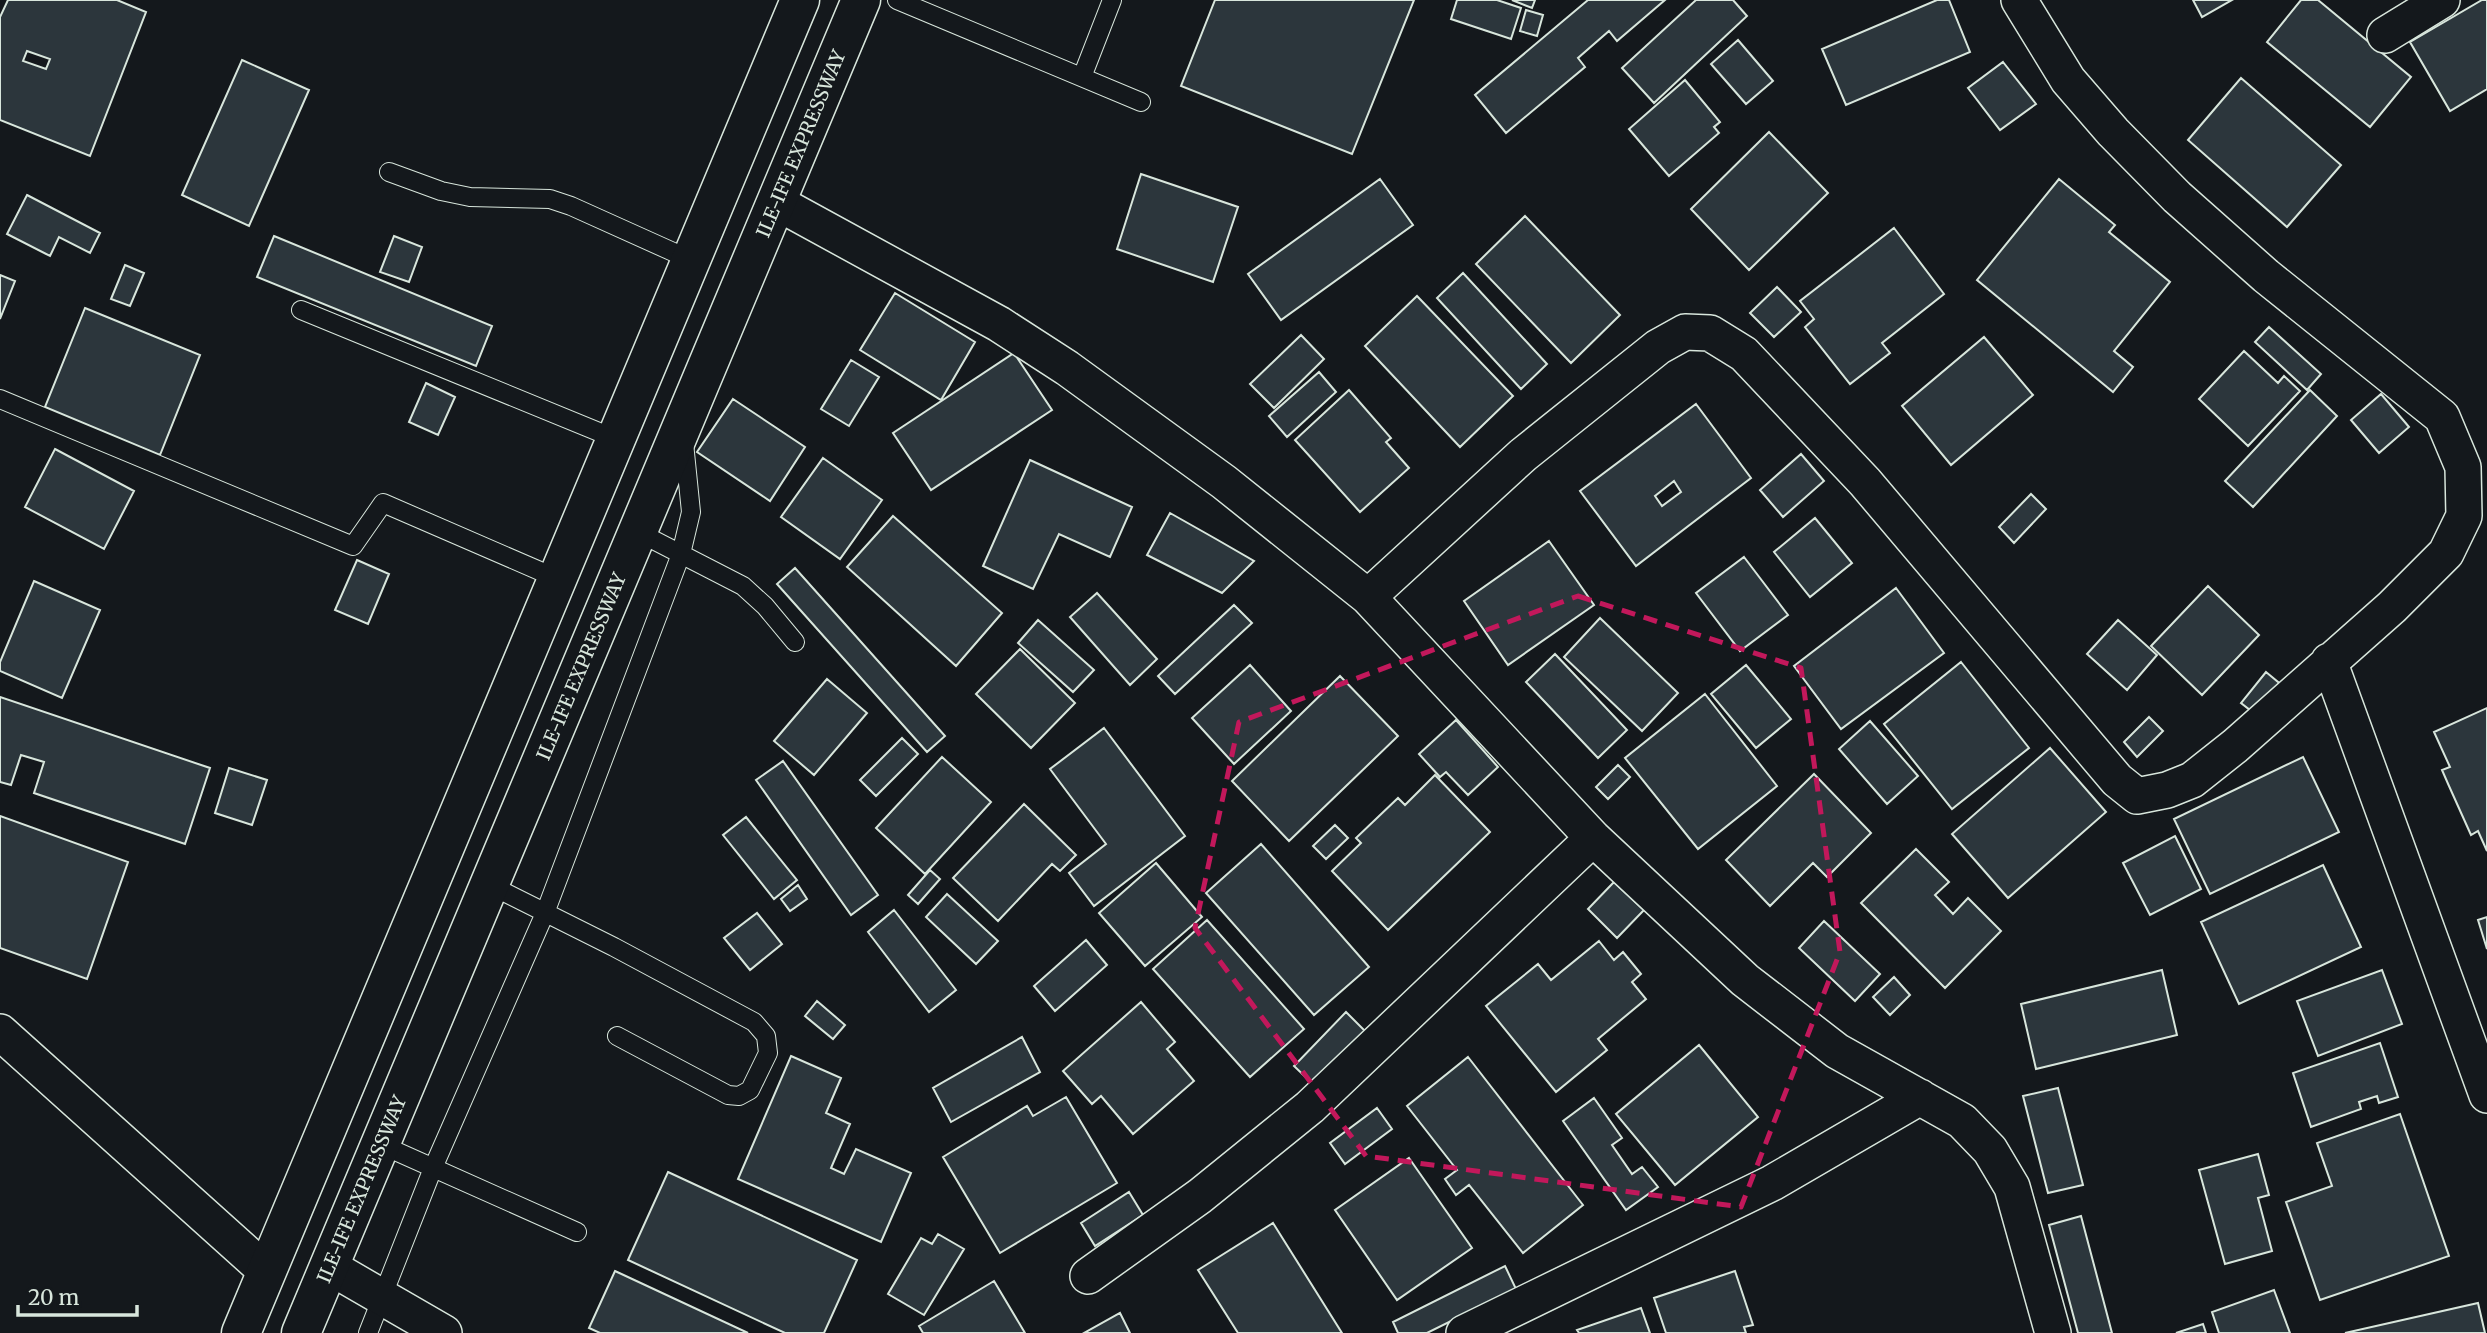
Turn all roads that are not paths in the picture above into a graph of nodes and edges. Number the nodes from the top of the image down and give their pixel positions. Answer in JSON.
{"nodes":[{"id":1,"x":800,"y":0,"type":"edge"},
{"id":2,"x":861,"y":0,"type":"edge"},
{"id":3,"x":897,"y":0,"type":"edge"},
{"id":4,"x":1112,"y":0,"type":"edge"},
{"id":5,"x":2019,"y":0,"type":"edge"},
{"id":6,"x":2442,"y":0,"type":"edge"},
{"id":7,"x":2385,"y":35,"type":"dead end"},
{"id":8,"x":1083,"y":77,"type":"junction"},
{"id":9,"x":1141,"y":102,"type":"dead end"},
{"id":10,"x":389,"y":172,"type":"dead end"},
{"id":11,"x":776,"y":202,"type":"junction"},
{"id":12,"x":691,"y":260,"type":"junction"},
{"id":13,"x":301,"y":310,"type":"dead end"},
{"id":14,"x":0,"y":399,"type":"edge"},
{"id":15,"x":683,"y":426,"type":"junction"},
{"id":16,"x":616,"y":439,"type":"junction"},
{"id":17,"x":638,"y":533,"type":"junction"},
{"id":18,"x":681,"y":554,"type":"junction"},
{"id":19,"x":556,"y":578,"type":"junction"},
{"id":20,"x":1368,"y":597,"type":"junction"},
{"id":21,"x":795,"y":642,"type":"dead end"},
{"id":22,"x":2329,"y":661,"type":"junction"},
{"id":23,"x":1593,"y":838,"type":"junction"},
{"id":24,"x":490,"y":885,"type":"junction"},
{"id":25,"x":545,"y":913,"type":"junction"},
{"id":26,"x":0,"y":1032,"type":"edge"},
{"id":27,"x":617,"y":1036,"type":"dead end"},
{"id":28,"x":2487,"y":1096,"type":"edge"},
{"id":29,"x":1920,"y":1097,"type":"junction"},
{"id":30,"x":382,"y":1145,"type":"junction"},
{"id":31,"x":433,"y":1168,"type":"junction"},
{"id":32,"x":577,"y":1232,"type":"dead end"},
{"id":33,"x":330,"y":1267,"type":"junction"},
{"id":34,"x":267,"y":1272,"type":"junction"},
{"id":35,"x":1088,"y":1276,"type":"dead end"},
{"id":36,"x":382,"y":1297,"type":"junction"},
{"id":37,"x":241,"y":1333,"type":"edge"},
{"id":38,"x":301,"y":1333,"type":"edge"},
{"id":39,"x":368,"y":1333,"type":"edge"},
{"id":40,"x":444,"y":1333,"type":"edge"},
{"id":41,"x":1464,"y":1333,"type":"edge"},
{"id":42,"x":2053,"y":1333,"type":"edge"}],
"edges":[{"from":1,"to":12,"type":"highway"},
{"from":2,"to":11,"type":"highway","name":"ILE-IFE EXPRESSWAY"},
{"from":3,"to":8,"type":"lane"},
{"from":4,"to":8,"type":"lane"},
{"from":5,"to":22,"type":"street"},
{"from":6,"to":7,"type":"street"},
{"from":8,"to":9,"type":"lane"},
{"from":10,"to":12,"type":"lane"},
{"from":11,"to":15,"type":"highway","name":"ILE-IFE EXPRESSWAY"},
{"from":11,"to":20,"type":"street"},
{"from":12,"to":16,"type":"highway"},
{"from":13,"to":16,"type":"lane"},
{"from":14,"to":19,"type":"lane"},
{"from":15,"to":17,"type":"highway","name":"ILE-IFE EXPRESSWAY"},
{"from":15,"to":18,"type":"lane"},
{"from":16,"to":19,"type":"highway"},
{"from":17,"to":18,"type":"lane"},
{"from":17,"to":24,"type":"highway","name":"ILE-IFE EXPRESSWAY"},
{"from":18,"to":21,"type":"lane"},
{"from":18,"to":25,"type":"lane"},
{"from":19,"to":34,"type":"highway"},
{"from":20,"to":22,"type":"street"},
{"from":20,"to":23,"type":"street"},
{"from":22,"to":28,"type":"street"},
{"from":23,"to":29,"type":"street"},
{"from":23,"to":35,"type":"street"},
{"from":24,"to":25,"type":"lane"},
{"from":24,"to":30,"type":"highway","name":"ILE-IFE EXPRESSWAY"},
{"from":25,"to":27,"type":"lane"},
{"from":25,"to":31,"type":"lane"},
{"from":26,"to":34,"type":"street"},
{"from":29,"to":41,"type":"street"},
{"from":29,"to":42,"type":"street"},
{"from":30,"to":31,"type":"lane"},
{"from":30,"to":33,"type":"highway","name":"ILE-IFE EXPRESSWAY"},
{"from":31,"to":32,"type":"lane"},
{"from":31,"to":36,"type":"lane"},
{"from":33,"to":36,"type":"street"},
{"from":33,"to":38,"type":"highway","name":"ILE-IFE EXPRESSWAY"},
{"from":34,"to":37,"type":"highway"},
{"from":36,"to":39,"type":"lane"},
{"from":36,"to":40,"type":"street"}]}
